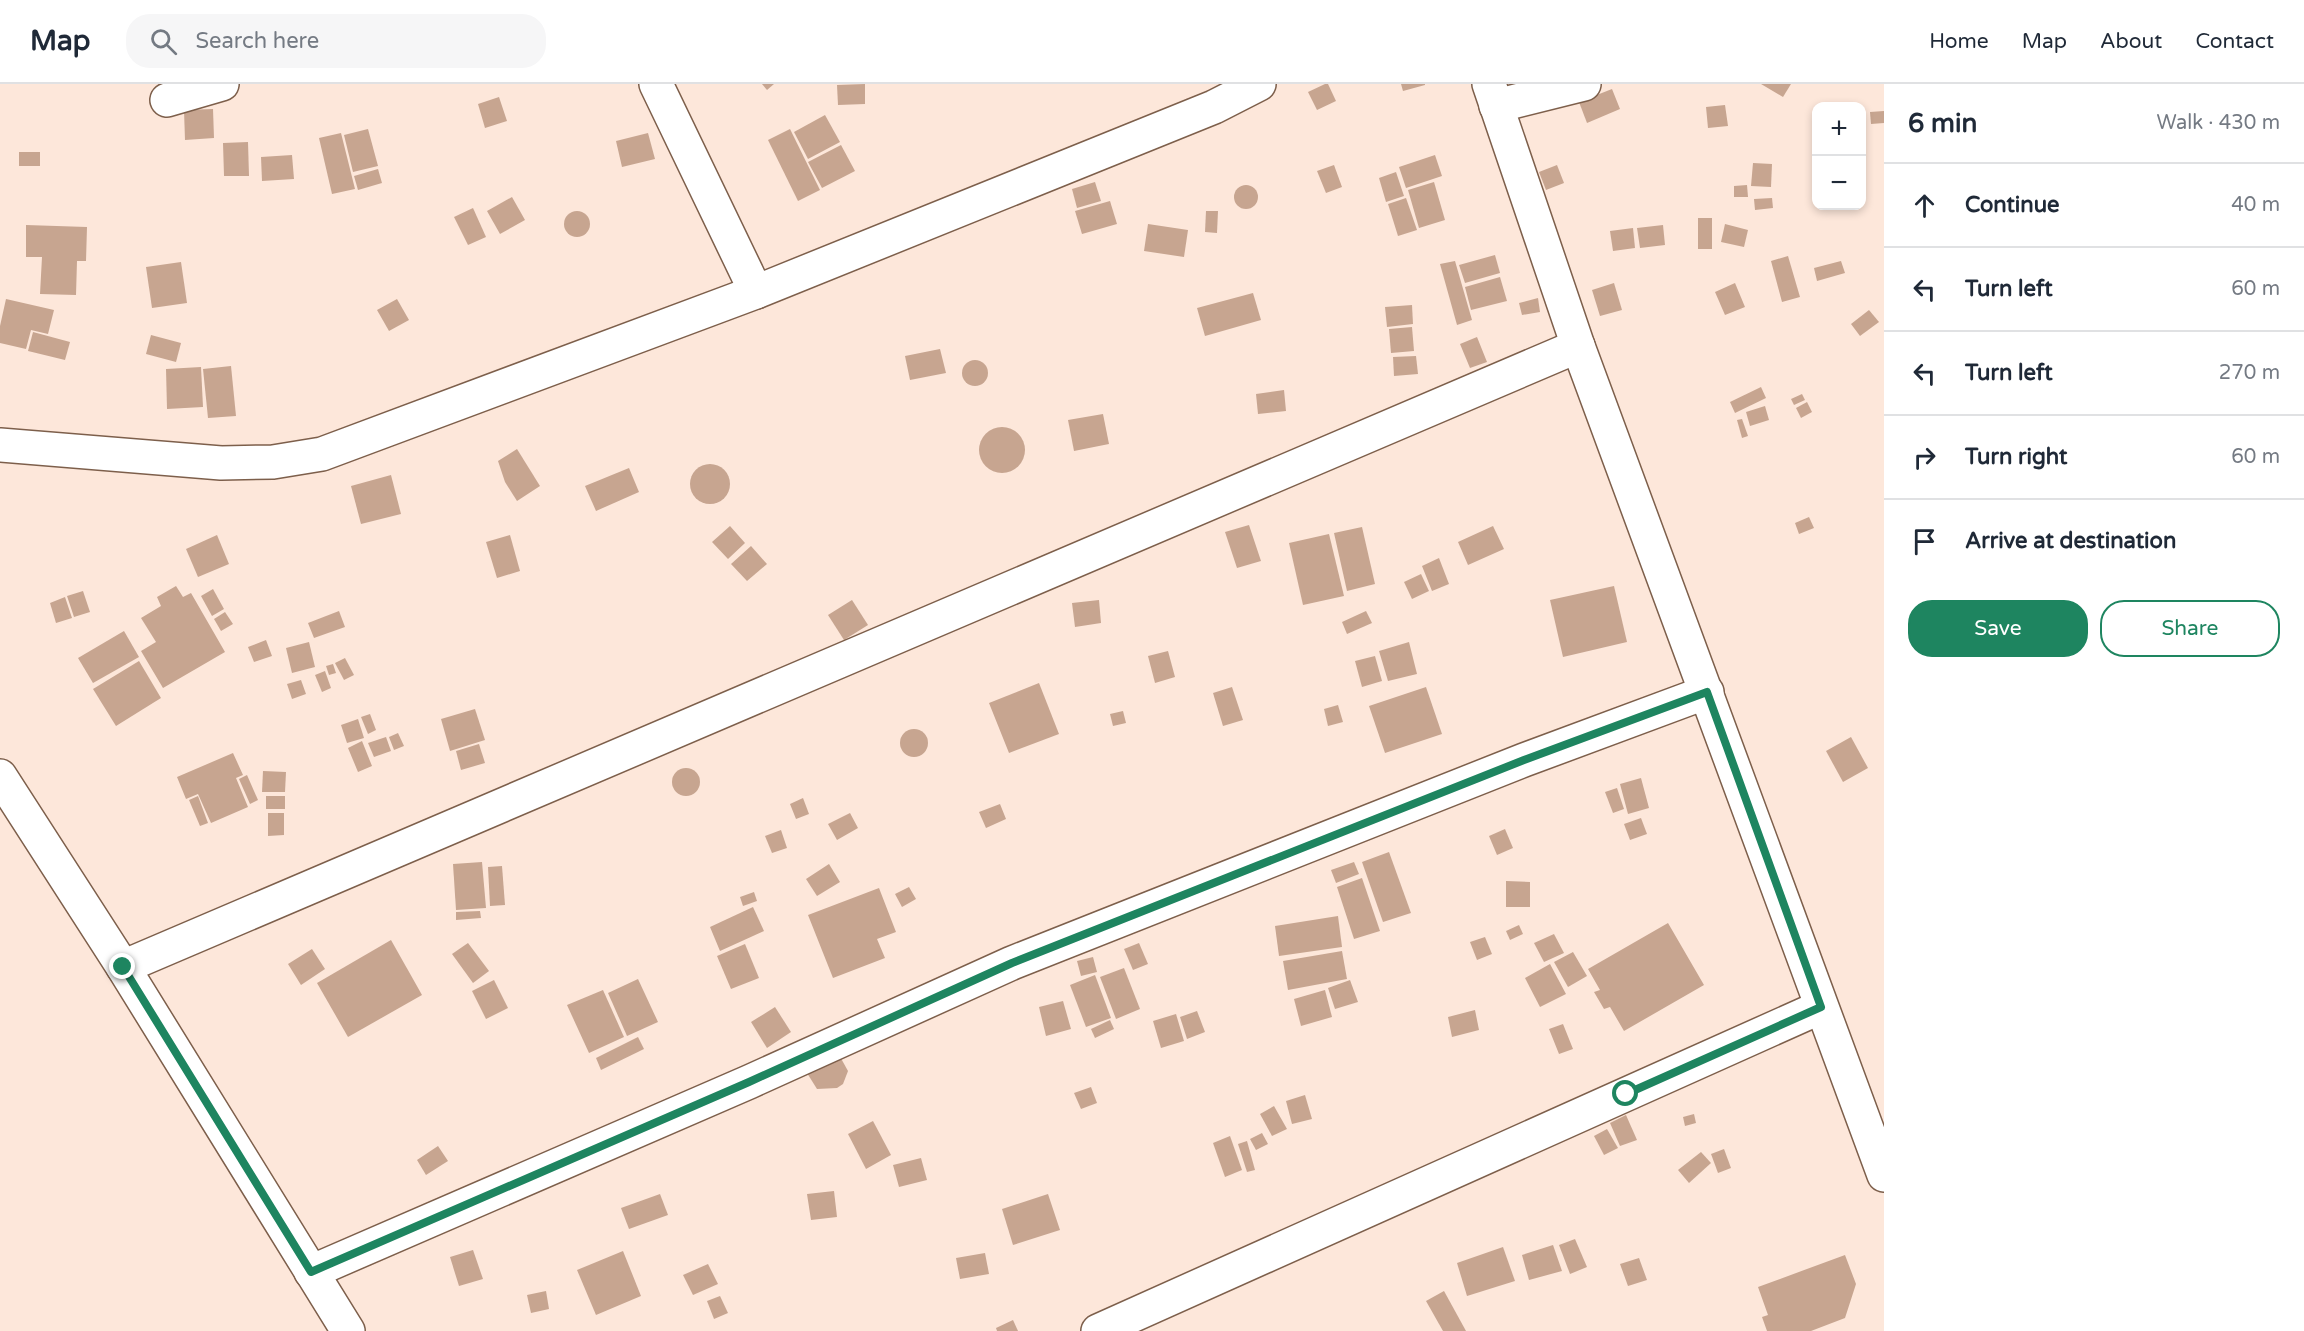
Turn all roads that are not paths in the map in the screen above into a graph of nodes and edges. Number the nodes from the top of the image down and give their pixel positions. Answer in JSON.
{"nodes":[{"id":1,"x":222,"y":84,"type":"edge"},
{"id":2,"x":656,"y":84,"type":"edge"},
{"id":3,"x":1259,"y":84,"type":"edge"},
{"id":4,"x":1584,"y":84,"type":"edge"},
{"id":5,"x":1492,"y":95,"type":"edge"},
{"id":6,"x":167,"y":100,"type":"dead end"},
{"id":7,"x":756,"y":292,"type":"junction"},
{"id":8,"x":1578,"y":346,"type":"junction"},
{"id":9,"x":0,"y":445,"type":"edge"},
{"id":10,"x":1707,"y":692,"type":"junction"},
{"id":11,"x":0,"y":776,"type":"edge"},
{"id":12,"x":123,"y":967,"type":"junction"},
{"id":13,"x":1821,"y":1007,"type":"junction"},
{"id":14,"x":1884,"y":1175,"type":"edge"},
{"id":15,"x":311,"y":1272,"type":"junction"},
{"id":16,"x":348,"y":1331,"type":"edge"},
{"id":17,"x":1098,"y":1331,"type":"edge"}],
"edges":[{"from":1,"to":6,"type":"street"},
{"from":2,"to":7,"type":"street"},
{"from":3,"to":7,"type":"street"},
{"from":4,"to":5,"type":"street"},
{"from":5,"to":8,"type":"street"},
{"from":7,"to":9,"type":"street"},
{"from":8,"to":10,"type":"street"},
{"from":8,"to":12,"type":"street"},
{"from":10,"to":13,"type":"street"},
{"from":10,"to":15,"type":"street"},
{"from":11,"to":12,"type":"street"},
{"from":12,"to":15,"type":"street"},
{"from":13,"to":14,"type":"street"},
{"from":13,"to":17,"type":"street"},
{"from":15,"to":16,"type":"street"}]}
